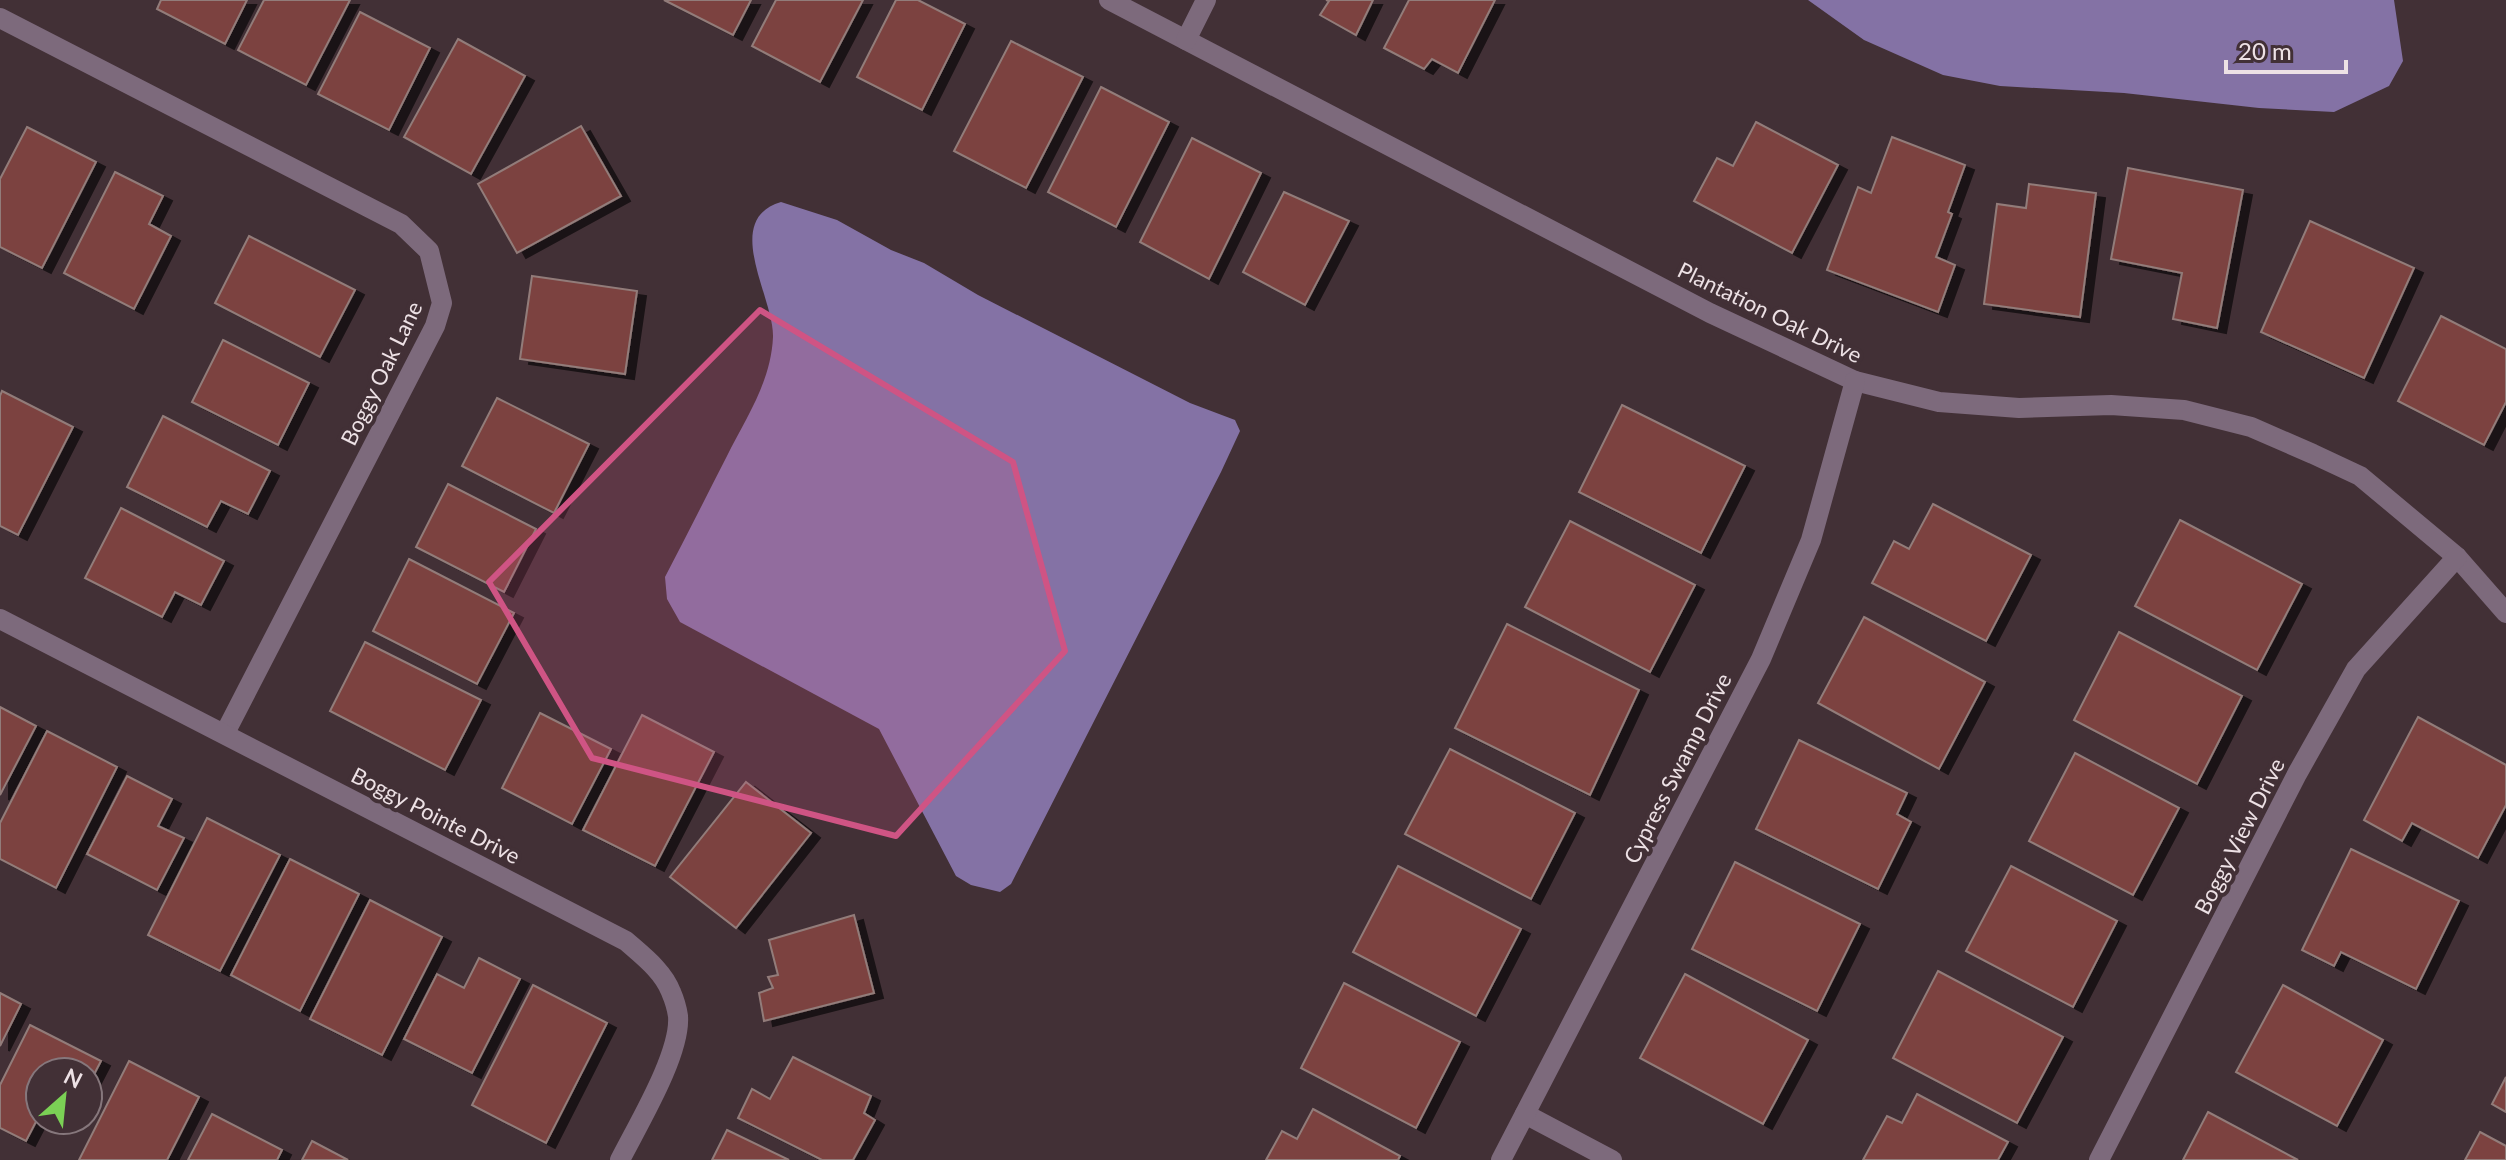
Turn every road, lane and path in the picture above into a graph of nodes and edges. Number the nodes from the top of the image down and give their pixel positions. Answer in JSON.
{"nodes":[{"id":1,"x":1109,"y":0,"type":"edge"},
{"id":2,"x":1206,"y":0,"type":"edge"},
{"id":3,"x":0,"y":18,"type":"edge"},
{"id":4,"x":1186,"y":40,"type":"junction"},
{"id":5,"x":1855,"y":381,"type":"junction"},
{"id":6,"x":2457,"y":557,"type":"junction"},
{"id":7,"x":2506,"y":613,"type":"edge"},
{"id":8,"x":0,"y":619,"type":"edge"},
{"id":9,"x":225,"y":733,"type":"junction"},
{"id":10,"x":1525,"y":1114,"type":"junction"},
{"id":11,"x":620,"y":1160,"type":"edge"},
{"id":12,"x":1501,"y":1160,"type":"edge"},
{"id":13,"x":1612,"y":1160,"type":"edge"},
{"id":14,"x":2099,"y":1160,"type":"edge"}],
"edges":[{"from":1,"to":4,"type":"street","name":"Plantation Oak Drive"},
{"from":2,"to":4,"type":"street"},
{"from":3,"to":9,"type":"street","name":"Boggy Oak Lane"},
{"from":4,"to":5,"type":"street","name":"Plantation Oak Drive"},
{"from":5,"to":6,"type":"street","name":"Plantation Oak Drive"},
{"from":5,"to":10,"type":"street","name":"Cypress Swamp Drive"},
{"from":6,"to":7,"type":"street","name":"Plantation Oak Drive"},
{"from":6,"to":14,"type":"street","name":"Boggy View Drive"},
{"from":8,"to":9,"type":"street","name":"Boggy Pointe Drive"},
{"from":9,"to":11,"type":"street","name":"Boggy Pointe Drive"},
{"from":10,"to":12,"type":"street","name":"Cypress Swamp Drive"},
{"from":10,"to":13,"type":"street"}]}
